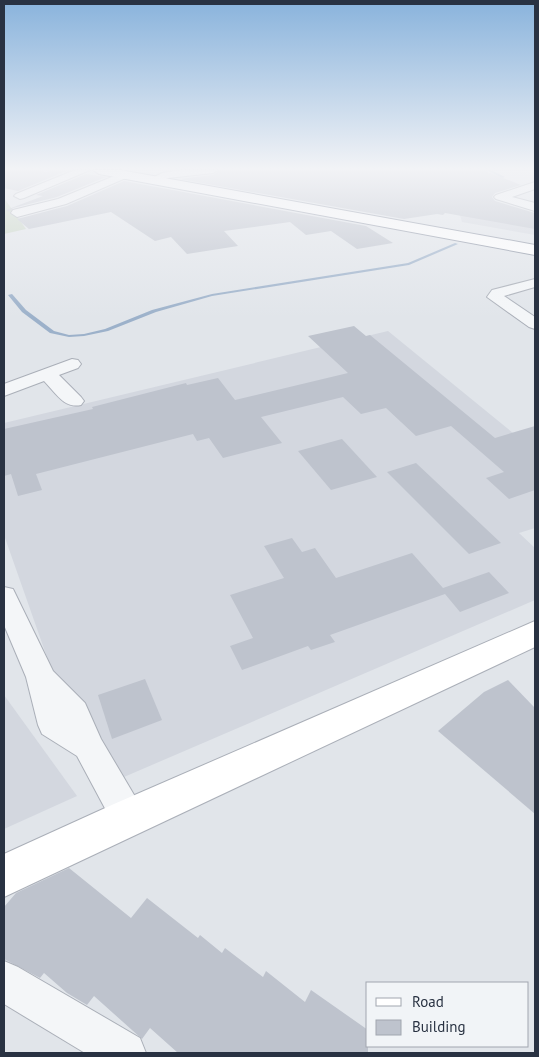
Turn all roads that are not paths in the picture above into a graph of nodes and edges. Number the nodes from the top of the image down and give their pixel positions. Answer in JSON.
{"nodes":[{"id":1,"x":389,"y":219,"type":"edge"},
{"id":2,"x":471,"y":234,"type":"junction"},
{"id":3,"x":535,"y":242,"type":"edge"},
{"id":4,"x":535,"y":250,"type":"edge"},
{"id":5,"x":535,"y":283,"type":"edge"},
{"id":6,"x":535,"y":324,"type":"edge"},
{"id":7,"x":72,"y":364,"type":"dead end"},
{"id":8,"x":48,"y":374,"type":"junction"},
{"id":9,"x":4,"y":390,"type":"edge"},
{"id":10,"x":74,"y":401,"type":"dead end"},
{"id":11,"x":4,"y":596,"type":"edge"},
{"id":12,"x":535,"y":633,"type":"edge"},
{"id":13,"x":128,"y":818,"type":"junction"},
{"id":14,"x":4,"y":876,"type":"edge"},
{"id":15,"x":4,"y":981,"type":"edge"},
{"id":16,"x":124,"y":1053,"type":"edge"}],
"edges":[{"from":1,"to":2,"type":"main road"},
{"from":2,"to":3,"type":"main road"},
{"from":2,"to":4,"type":"main road"},
{"from":5,"to":6,"type":"street"},
{"from":7,"to":8,"type":"street"},
{"from":8,"to":9,"type":"street"},
{"from":8,"to":10,"type":"street"},
{"from":11,"to":13,"type":"street"},
{"from":12,"to":13,"type":"main road"},
{"from":13,"to":14,"type":"main road"},
{"from":15,"to":16,"type":"street"}]}
